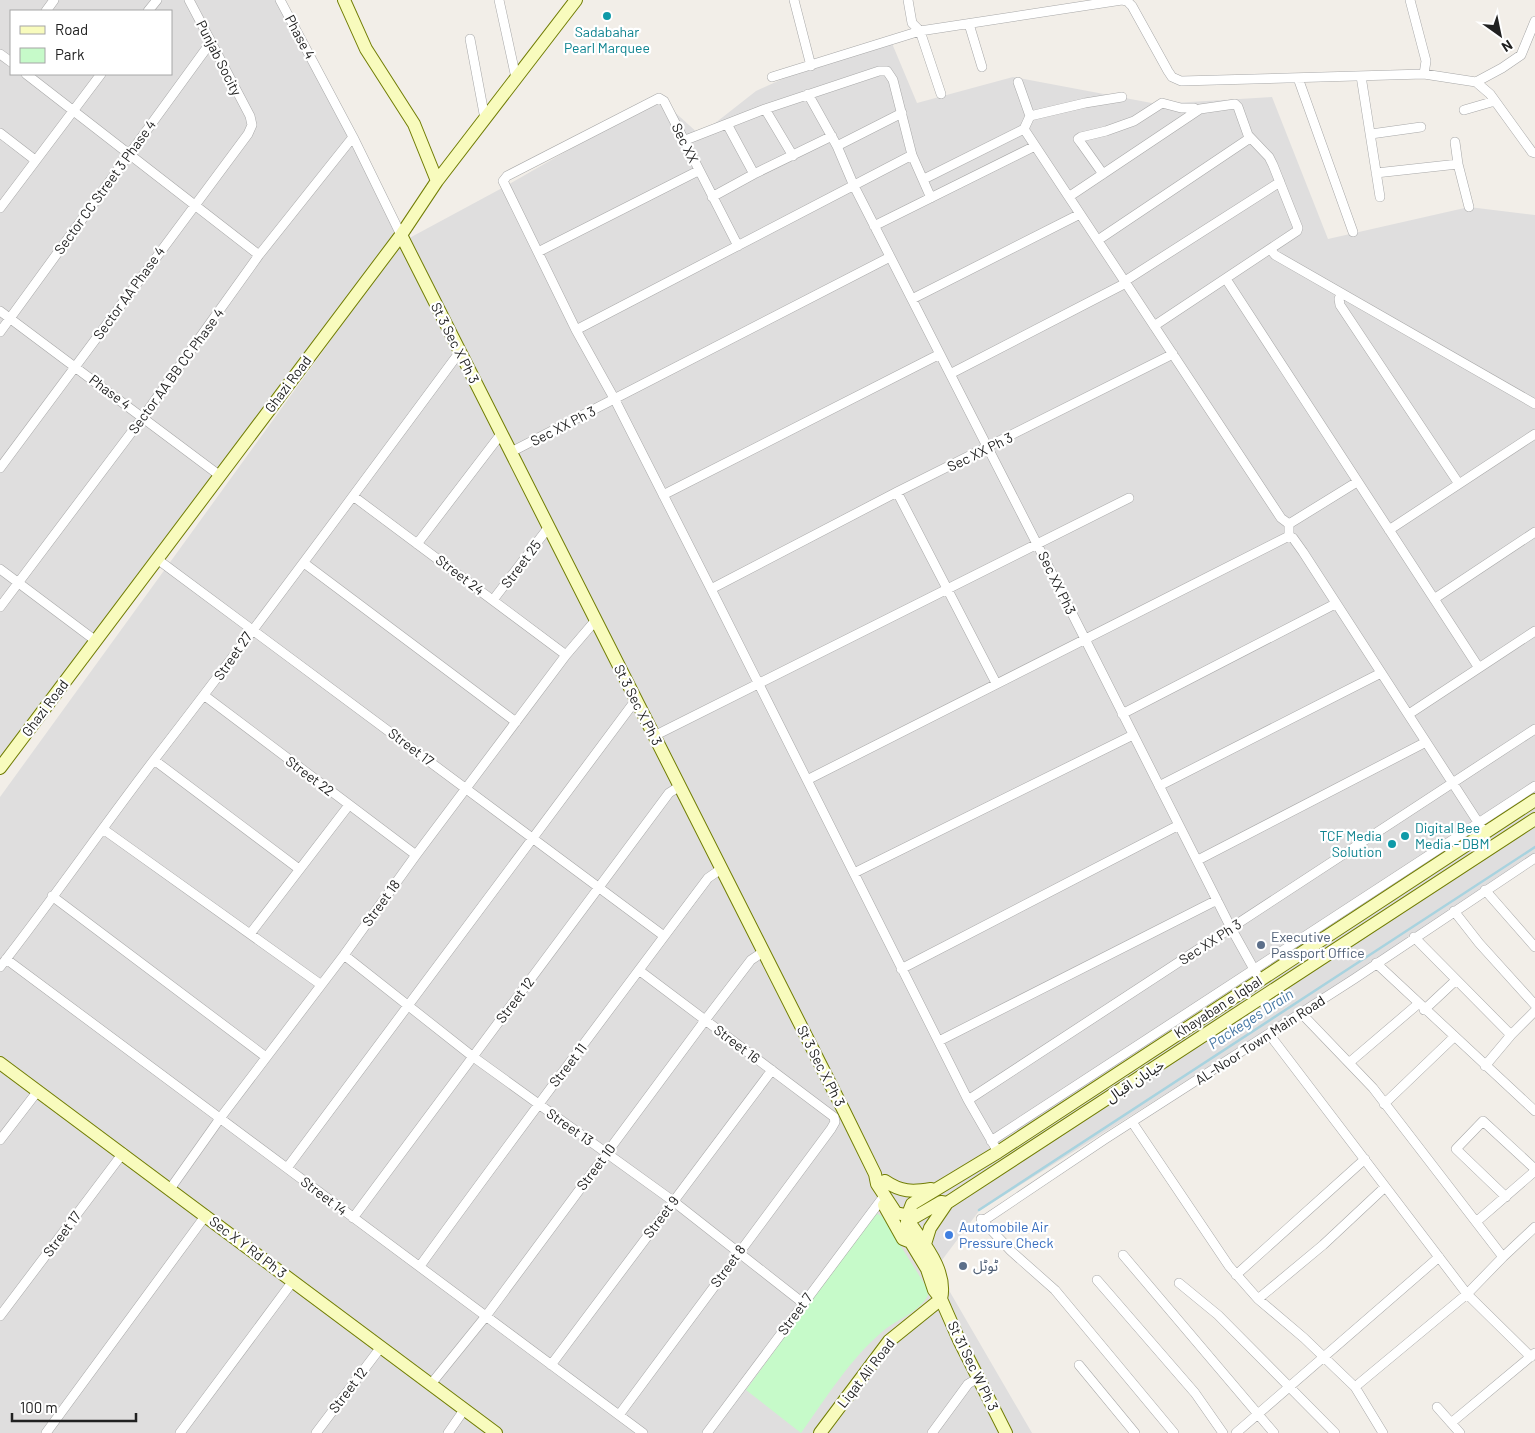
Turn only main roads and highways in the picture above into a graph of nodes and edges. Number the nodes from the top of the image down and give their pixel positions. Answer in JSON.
{"nodes":[{"id":1,"x":344,"y":0,"type":"edge"},
{"id":2,"x":576,"y":0,"type":"edge"},
{"id":3,"x":438,"y":181,"type":"junction"},
{"id":4,"x":401,"y":235,"type":"junction"},
{"id":5,"x":0,"y":768,"type":"edge"},
{"id":6,"x":1535,"y":800,"type":"edge"},
{"id":7,"x":1535,"y":819,"type":"edge"},
{"id":8,"x":1351,"y":921,"type":"junction"},
{"id":9,"x":1359,"y":935,"type":"junction"},
{"id":10,"x":0,"y":1063,"type":"edge"},
{"id":11,"x":880,"y":1177,"type":"junction"},
{"id":12,"x":937,"y":1188,"type":"junction"},
{"id":13,"x":884,"y":1196,"type":"junction"},
{"id":14,"x":947,"y":1203,"type":"junction"},
{"id":15,"x":906,"y":1217,"type":"junction"},
{"id":16,"x":911,"y":1242,"type":"junction"},
{"id":17,"x":925,"y":1244,"type":"junction"},
{"id":18,"x":942,"y":1299,"type":"junction"},
{"id":19,"x":496,"y":1433,"type":"edge"},
{"id":20,"x":820,"y":1433,"type":"edge"},
{"id":21,"x":1006,"y":1433,"type":"edge"}],
"edges":[{"from":1,"to":3,"type":"main road"},
{"from":2,"to":3,"type":"main road","name":"Ghazi Road"},
{"from":3,"to":4,"type":"main road","name":"Ghazi Road"},
{"from":4,"to":5,"type":"main road","name":"Ghazi Road"},
{"from":4,"to":11,"type":"main road","name":"St 3 Sec X Ph 3"},
{"from":6,"to":8,"type":"main road","name":"Khayaban e Iqbal"},
{"from":7,"to":9,"type":"main road","name":"خیابان اقبال"},
{"from":8,"to":9,"type":"main road"},
{"from":8,"to":12,"type":"main road","name":"Khayaban e Iqbal"},
{"from":9,"to":14,"type":"main road","name":"خیابان اقبال"},
{"from":10,"to":19,"type":"main road","name":"Sec X Y Rd Ph 3"},
{"from":11,"to":12,"type":"main road"},
{"from":11,"to":13,"type":"main road","name":"St 3 Sec X Ph 3"},
{"from":11,"to":15,"type":"main road","name":"St 3 Sec X Ph 3"},
{"from":12,"to":15,"type":"main road","name":"Khayaban e Iqbal"},
{"from":13,"to":15,"type":"main road","name":"St 3 Sec X Ph 3"},
{"from":13,"to":16,"type":"main road"},
{"from":14,"to":15,"type":"main road","name":"خیابان اقبال"},
{"from":14,"to":17,"type":"main road"},
{"from":15,"to":16,"type":"main road","name":"St 31 Sec W Ph 3"},
{"from":15,"to":17,"type":"main road","name":"St 31 Sec W Ph 3"},
{"from":16,"to":18,"type":"main road","name":"St 31 Sec W Ph 3"},
{"from":17,"to":18,"type":"main road","name":"St 31 Sec W Ph 3"},
{"from":18,"to":20,"type":"main road","name":"Liqat Ali Road"},
{"from":18,"to":21,"type":"main road","name":"St 31 Sec W Ph 3"}]}
